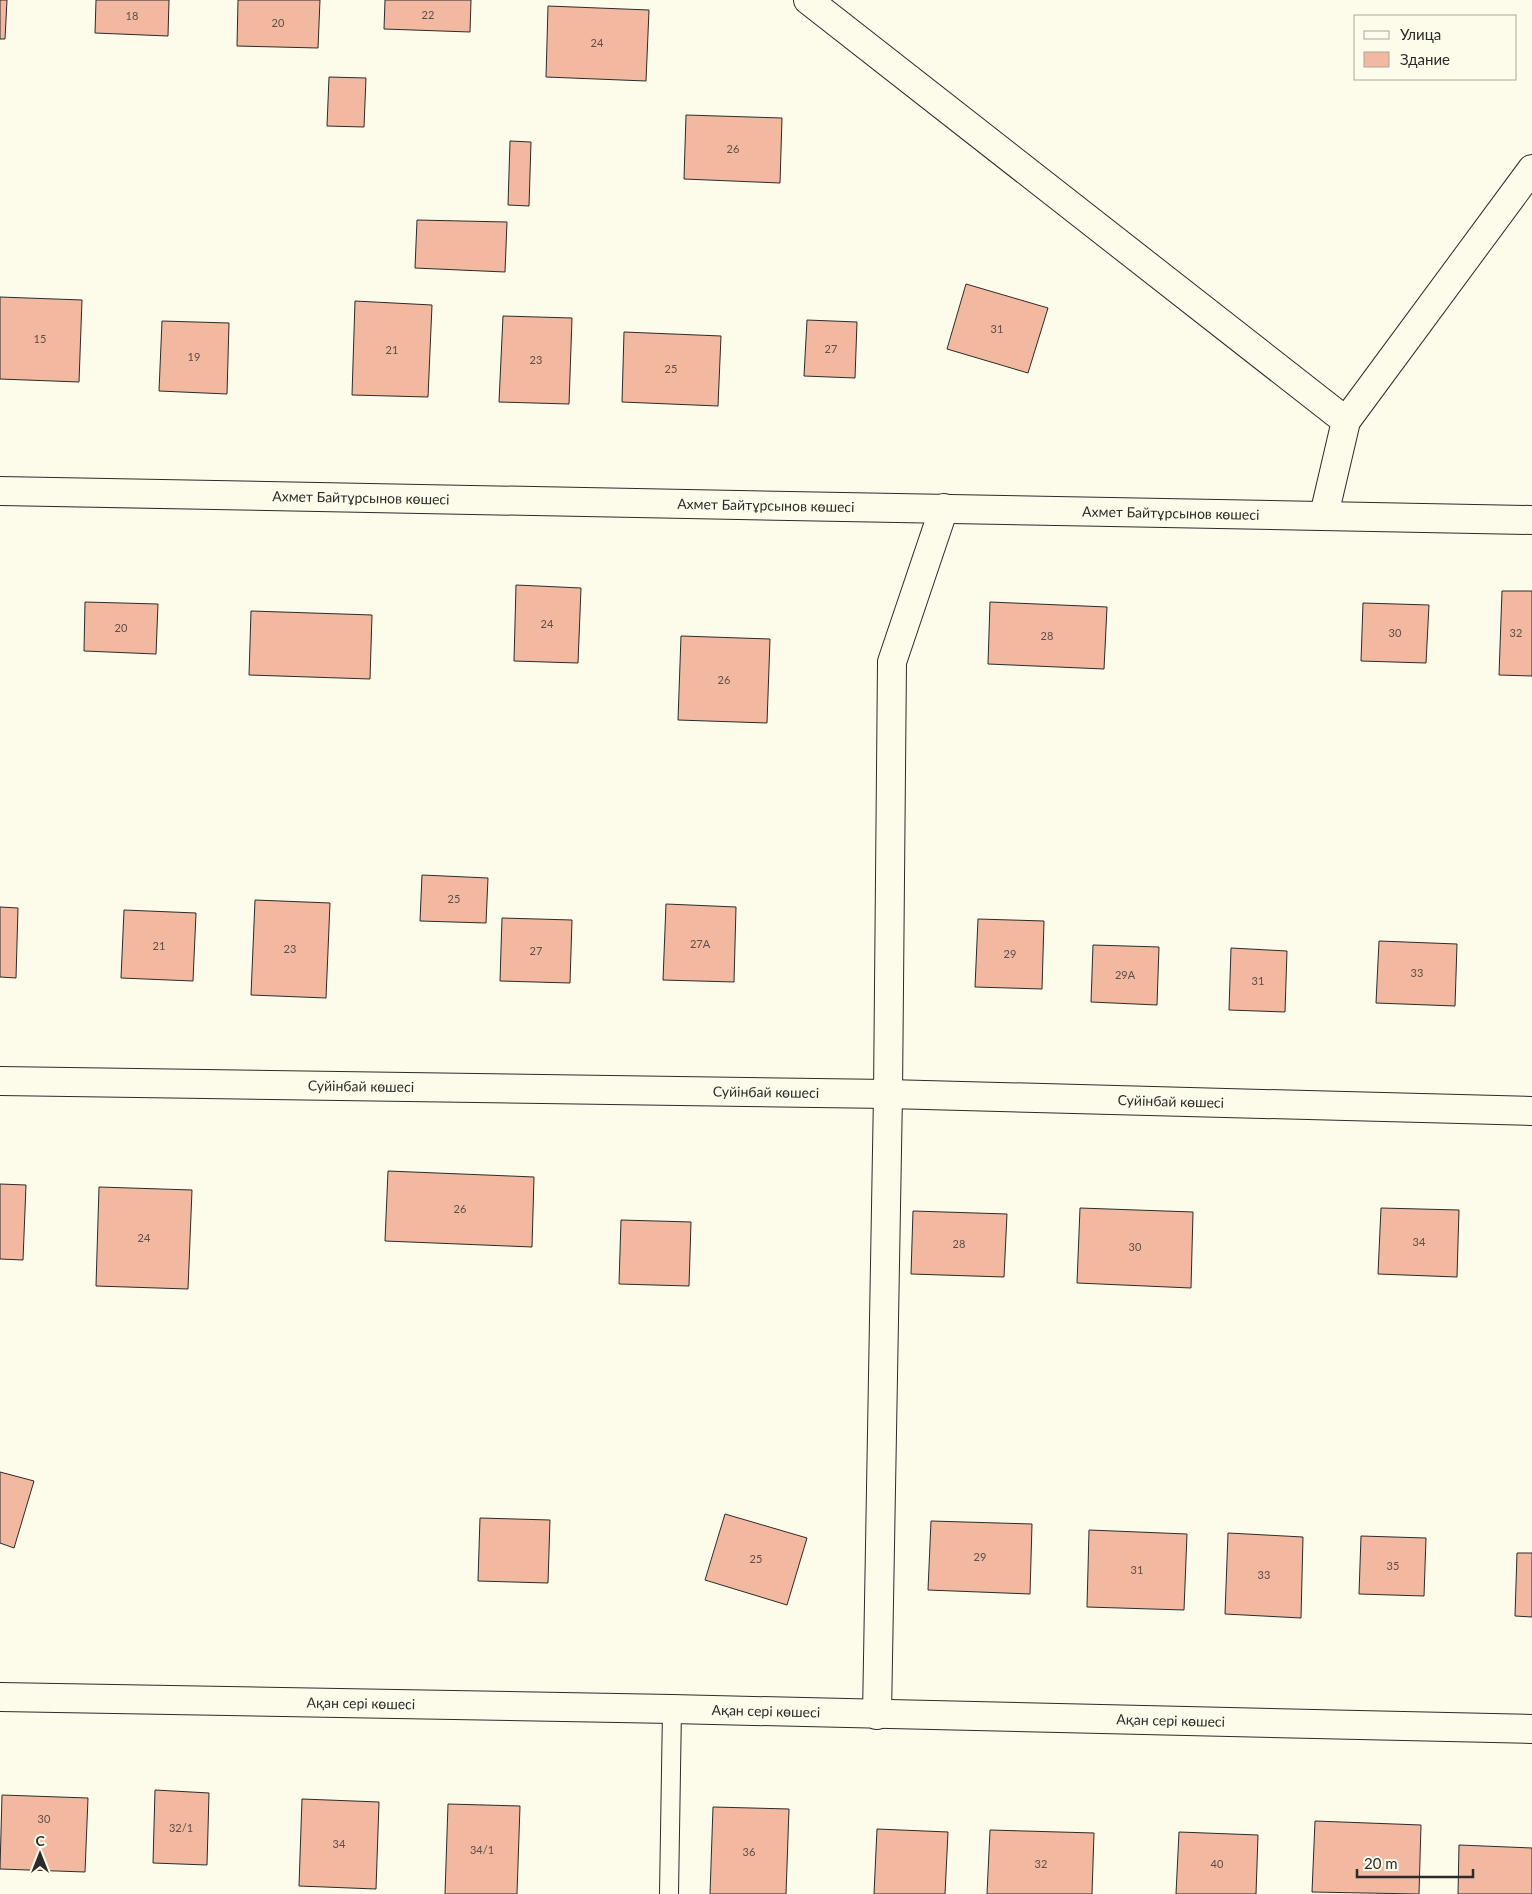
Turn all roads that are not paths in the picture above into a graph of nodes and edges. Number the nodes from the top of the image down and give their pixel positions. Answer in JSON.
{"nodes":[{"id":1,"x":808,"y":0,"type":"edge"},
{"id":2,"x":1532,"y":169,"type":"edge"},
{"id":3,"x":1346,"y":421,"type":"junction"},
{"id":4,"x":0,"y":491,"type":"edge"},
{"id":5,"x":944,"y":508,"type":"junction"},
{"id":6,"x":1324,"y":515,"type":"junction"},
{"id":7,"x":1532,"y":520,"type":"edge"},
{"id":8,"x":0,"y":1081,"type":"edge"},
{"id":9,"x":888,"y":1094,"type":"junction"},
{"id":10,"x":1532,"y":1112,"type":"edge"},
{"id":11,"x":0,"y":1698,"type":"edge"},
{"id":12,"x":672,"y":1709,"type":"junction"},
{"id":13,"x":877,"y":1715,"type":"junction"},
{"id":14,"x":1532,"y":1729,"type":"edge"},
{"id":15,"x":669,"y":1894,"type":"edge"}],
"edges":[{"from":1,"to":3,"type":"street"},
{"from":2,"to":3,"type":"street"},
{"from":3,"to":6,"type":"street"},
{"from":4,"to":5,"type":"street","name":"Ахмет Байтұрсынов көшесі"},
{"from":5,"to":6,"type":"street","name":"Ахмет Байтұрсынов көшесі"},
{"from":5,"to":9,"type":"street"},
{"from":6,"to":7,"type":"street","name":"Ахмет Байтұрсынов көшесі"},
{"from":8,"to":9,"type":"street","name":"Суйінбай көшесі"},
{"from":9,"to":10,"type":"street","name":"Суйінбай көшесі"},
{"from":9,"to":13,"type":"street"},
{"from":11,"to":12,"type":"street","name":"Ақан сері көшесі"},
{"from":12,"to":13,"type":"street","name":"Ақан сері көшесі"},
{"from":12,"to":15,"type":"lane"},
{"from":13,"to":14,"type":"street","name":"Ақан сері көшесі"}]}
